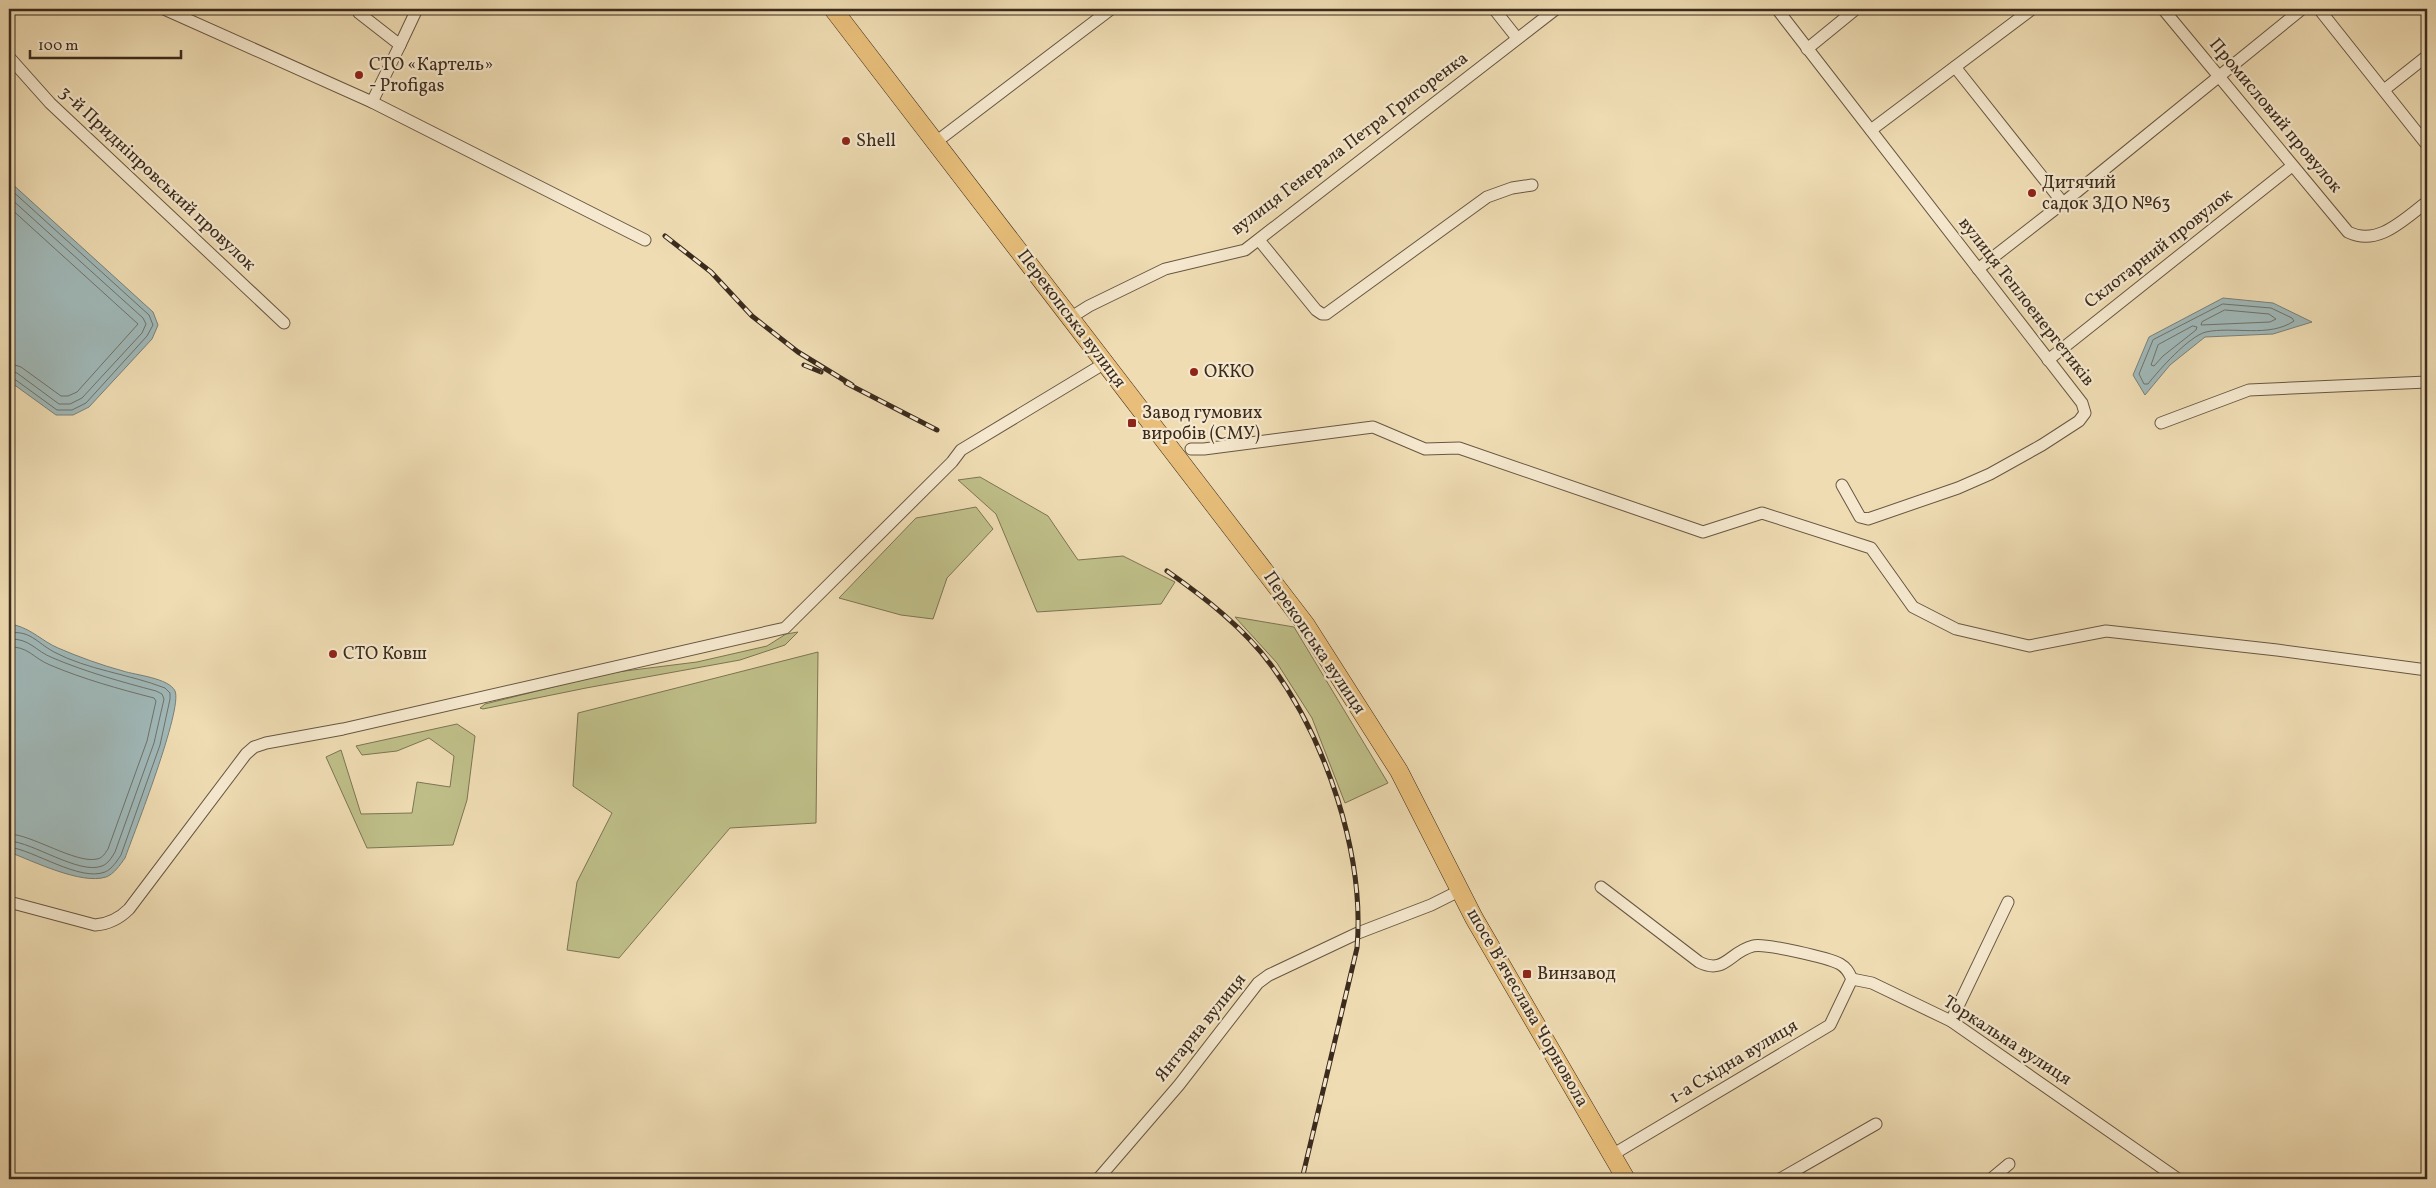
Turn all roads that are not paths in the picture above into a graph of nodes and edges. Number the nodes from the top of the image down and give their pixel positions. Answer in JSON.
{"nodes":[{"id":1,"x":164,"y":9,"type":"edge"},
{"id":2,"x":357,"y":9,"type":"edge"},
{"id":3,"x":417,"y":9,"type":"edge"},
{"id":4,"x":834,"y":9,"type":"edge"},
{"id":5,"x":1111,"y":9,"type":"edge"},
{"id":6,"x":1494,"y":9,"type":"edge"},
{"id":7,"x":1556,"y":9,"type":"edge"},
{"id":8,"x":1777,"y":9,"type":"edge"},
{"id":9,"x":1856,"y":9,"type":"edge"},
{"id":10,"x":2032,"y":9,"type":"edge"},
{"id":11,"x":2163,"y":9,"type":"edge"},
{"id":12,"x":2302,"y":9,"type":"edge"},
{"id":13,"x":2318,"y":9,"type":"edge"},
{"id":14,"x":1517,"y":38,"type":"junction"},
{"id":15,"x":400,"y":45,"type":"junction"},
{"id":16,"x":1807,"y":49,"type":"junction"},
{"id":17,"x":2427,"y":56,"type":"edge"},
{"id":18,"x":9,"y":57,"type":"edge"},
{"id":19,"x":1955,"y":67,"type":"junction"},
{"id":20,"x":2218,"y":75,"type":"junction"},
{"id":21,"x":2384,"y":90,"type":"junction"},
{"id":22,"x":372,"y":102,"type":"junction"},
{"id":23,"x":1871,"y":130,"type":"junction"},
{"id":24,"x":936,"y":142,"type":"junction"},
{"id":25,"x":2427,"y":145,"type":"edge"},
{"id":26,"x":2292,"y":166,"type":"junction"},
{"id":27,"x":1532,"y":186,"type":"dead end"},
{"id":28,"x":2427,"y":202,"type":"edge"},
{"id":29,"x":2063,"y":203,"type":"junction"},
{"id":30,"x":645,"y":240,"type":"dead end"},
{"id":31,"x":1258,"y":240,"type":"junction"},
{"id":32,"x":1978,"y":269,"type":"junction"},
{"id":33,"x":1070,"y":318,"type":"junction"},
{"id":34,"x":284,"y":323,"type":"dead end"},
{"id":35,"x":2048,"y":360,"type":"junction"},
{"id":36,"x":1104,"y":363,"type":"junction"},
{"id":37,"x":2427,"y":382,"type":"edge"},
{"id":38,"x":2161,"y":423,"type":"dead end"},
{"id":39,"x":1191,"y":449,"type":"dead end"},
{"id":40,"x":1842,"y":485,"type":"dead end"},
{"id":41,"x":2427,"y":670,"type":"edge"},
{"id":42,"x":1373,"y":731,"type":"joint"},
{"id":43,"x":1602,"y":887,"type":"dead end"},
{"id":44,"x":1459,"y":891,"type":"junction"},
{"id":45,"x":9,"y":902,"type":"edge"},
{"id":46,"x":2008,"y":902,"type":"dead end"},
{"id":47,"x":1852,"y":979,"type":"junction"},
{"id":48,"x":1951,"y":1021,"type":"junction"},
{"id":49,"x":1876,"y":1124,"type":"dead end"},
{"id":50,"x":1612,"y":1155,"type":"junction"},
{"id":51,"x":2009,"y":1164,"type":"dead end"},
{"id":52,"x":1098,"y":1179,"type":"edge"},
{"id":53,"x":1626,"y":1179,"type":"edge"},
{"id":54,"x":1780,"y":1179,"type":"edge"},
{"id":55,"x":1991,"y":1179,"type":"edge"},
{"id":56,"x":2178,"y":1179,"type":"edge"}],
"edges":[{"from":1,"to":22,"type":"street"},
{"from":2,"to":15,"type":"street"},
{"from":3,"to":15,"type":"street"},
{"from":4,"to":24,"type":"main road","name":"Перекопська вулиця"},
{"from":5,"to":24,"type":"street"},
{"from":6,"to":14,"type":"street"},
{"from":7,"to":14,"type":"street","name":"вулиця Генерала Петра Григоренка"},
{"from":8,"to":16,"type":"street","name":"вулиця Теплоенергетиків"},
{"from":9,"to":16,"type":"street"},
{"from":10,"to":19,"type":"street"},
{"from":11,"to":20,"type":"street","name":"Промисловий провулок"},
{"from":12,"to":20,"type":"street"},
{"from":13,"to":21,"type":"street"},
{"from":14,"to":31,"type":"street","name":"вулиця Генерала Петра Григоренка"},
{"from":15,"to":22,"type":"street"},
{"from":16,"to":23,"type":"street","name":"вулиця Теплоенергетиків"},
{"from":17,"to":21,"type":"street"},
{"from":18,"to":34,"type":"street","name":"3-й Придніпровський провулок"},
{"from":19,"to":23,"type":"street"},
{"from":19,"to":29,"type":"street"},
{"from":20,"to":26,"type":"street","name":"Промисловий провулок"},
{"from":20,"to":29,"type":"street"},
{"from":21,"to":25,"type":"street"},
{"from":22,"to":30,"type":"street"},
{"from":23,"to":32,"type":"street","name":"вулиця Теплоенергетиків"},
{"from":24,"to":33,"type":"main road","name":"Перекопська вулиця"},
{"from":26,"to":28,"type":"street","name":"Промисловий провулок"},
{"from":26,"to":35,"type":"street","name":"Склотарний провулок"},
{"from":27,"to":31,"type":"street"},
{"from":29,"to":32,"type":"street"},
{"from":31,"to":33,"type":"street","name":"вулиця Генерала Петра Григоренка"},
{"from":32,"to":35,"type":"street","name":"вулиця Теплоенергетиків"},
{"from":33,"to":36,"type":"main road","name":"Перекопська вулиця"},
{"from":35,"to":40,"type":"street","name":"вулиця Теплоенергетиків"},
{"from":36,"to":42,"type":"main road","name":"Перекопська вулиця"},
{"from":36,"to":45,"type":"street"},
{"from":37,"to":38,"type":"street"},
{"from":39,"to":41,"type":"street"},
{"from":42,"to":44,"type":"main road","name":"шосе В'ячеслава Чорновола"},
{"from":43,"to":47,"type":"street","name":"Торкальна вулиця"},
{"from":44,"to":50,"type":"main road","name":"шосе В'ячеслава Чорновола"},
{"from":44,"to":52,"type":"street","name":"Янтарна вулиця"},
{"from":46,"to":48,"type":"street"},
{"from":47,"to":48,"type":"street","name":"Торкальна вулиця"},
{"from":47,"to":50,"type":"street","name":"1-а Східна вулиця"},
{"from":48,"to":56,"type":"street","name":"Торкальна вулиця"},
{"from":49,"to":54,"type":"street"},
{"from":50,"to":53,"type":"main road","name":"шосе В'ячеслава Чорновола"},
{"from":51,"to":55,"type":"street"}]}
